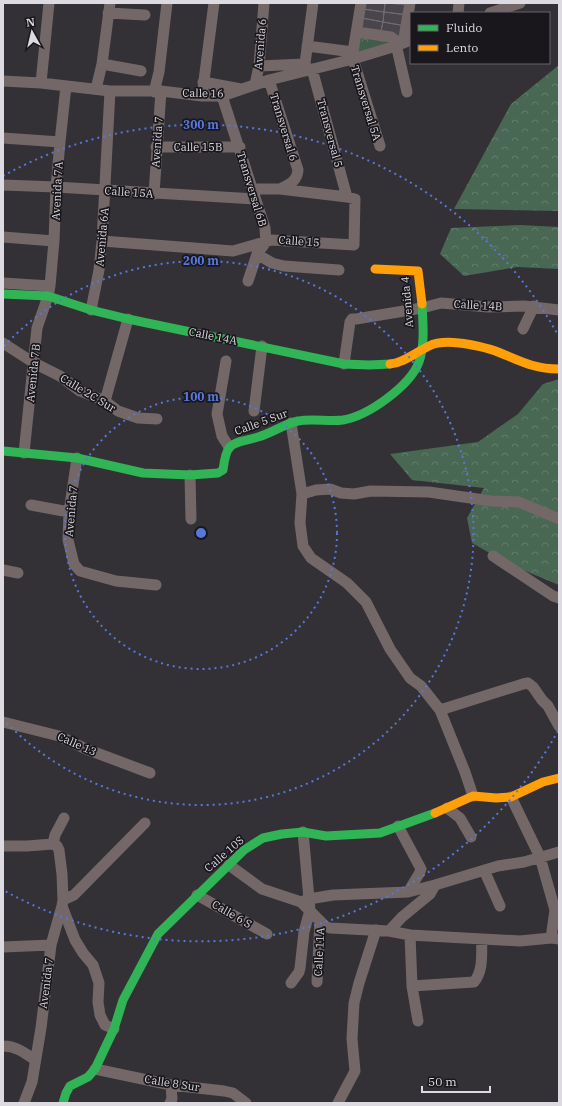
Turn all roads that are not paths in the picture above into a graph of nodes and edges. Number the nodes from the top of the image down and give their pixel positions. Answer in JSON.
{"nodes":[{"id":1,"x":49,"y":3,"type":"edge"},
{"id":2,"x":167,"y":3,"type":"edge"},
{"id":3,"x":214,"y":3,"type":"edge"},
{"id":4,"x":264,"y":3,"type":"edge"},
{"id":5,"x":313,"y":3,"type":"edge"},
{"id":6,"x":361,"y":3,"type":"edge"},
{"id":7,"x":410,"y":3,"type":"edge"},
{"id":8,"x":520,"y":3,"type":"edge"},
{"id":9,"x":109,"y":8,"type":"edge"},
{"id":10,"x":493,"y":12,"type":"edge"},
{"id":11,"x":145,"y":15,"type":"dead end"},
{"id":12,"x":409,"y":19,"type":"edge"},
{"id":13,"x":357,"y":32,"type":"junction"},
{"id":14,"x":403,"y":43,"type":"edge"},
{"id":15,"x":308,"y":46,"type":"junction"},
{"id":16,"x":353,"y":56,"type":"junction"},
{"id":17,"x":102,"y":64,"type":"junction"},
{"id":18,"x":259,"y":66,"type":"junction"},
{"id":19,"x":307,"y":68,"type":"junction"},
{"id":20,"x":141,"y":71,"type":"dead end"},
{"id":21,"x":269,"y":80,"type":"junction"},
{"id":22,"x":3,"y":81,"type":"edge"},
{"id":23,"x":203,"y":82,"type":"junction"},
{"id":24,"x":41,"y":83,"type":"junction"},
{"id":25,"x":255,"y":85,"type":"junction"},
{"id":26,"x":66,"y":86,"type":"junction"},
{"id":27,"x":96,"y":89,"type":"junction"},
{"id":28,"x":157,"y":89,"type":"junction"},
{"id":29,"x":241,"y":89,"type":"junction"},
{"id":30,"x":110,"y":90,"type":"junction"},
{"id":31,"x":407,"y":92,"type":"dead end"},
{"id":32,"x":198,"y":95,"type":"junction"},
{"id":33,"x":222,"y":96,"type":"junction"},
{"id":34,"x":3,"y":138,"type":"edge"},
{"id":35,"x":60,"y":142,"type":"junction"},
{"id":36,"x":380,"y":146,"type":"dead end"},
{"id":37,"x":156,"y":147,"type":"junction"},
{"id":38,"x":240,"y":148,"type":"junction"},
{"id":39,"x":3,"y":185,"type":"edge"},
{"id":40,"x":56,"y":187,"type":"junction"},
{"id":41,"x":280,"y":189,"type":"junction"},
{"id":42,"x":105,"y":190,"type":"junction"},
{"id":43,"x":154,"y":194,"type":"junction"},
{"id":44,"x":254,"y":194,"type":"junction"},
{"id":45,"x":351,"y":198,"type":"junction"},
{"id":46,"x":3,"y":237,"type":"edge"},
{"id":47,"x":54,"y":241,"type":"junction"},
{"id":48,"x":102,"y":241,"type":"junction"},
{"id":49,"x":266,"y":242,"type":"junction"},
{"id":50,"x":257,"y":254,"type":"junction"},
{"id":51,"x":375,"y":269,"type":"dead end"},
{"id":52,"x":338,"y":270,"type":"dead end"},
{"id":53,"x":248,"y":281,"type":"dead end"},
{"id":54,"x":3,"y":283,"type":"edge"},
{"id":55,"x":49,"y":291,"type":"junction"},
{"id":56,"x":3,"y":294,"type":"edge"},
{"id":57,"x":534,"y":306,"type":"junction"},
{"id":58,"x":422,"y":308,"type":"junction"},
{"id":59,"x":91,"y":310,"type":"junction"},
{"id":60,"x":559,"y":310,"type":"edge"},
{"id":61,"x":128,"y":320,"type":"junction"},
{"id":62,"x":523,"y":329,"type":"dead end"},
{"id":63,"x":3,"y":343,"type":"edge"},
{"id":64,"x":262,"y":346,"type":"junction"},
{"id":65,"x":422,"y":350,"type":"junction"},
{"id":66,"x":226,"y":361,"type":"dead end"},
{"id":67,"x":34,"y":363,"type":"junction"},
{"id":68,"x":344,"y":364,"type":"junction"},
{"id":69,"x":559,"y":369,"type":"edge"},
{"id":70,"x":105,"y":401,"type":"junction"},
{"id":71,"x":254,"y":411,"type":"dead end"},
{"id":72,"x":157,"y":420,"type":"dead end"},
{"id":73,"x":291,"y":423,"type":"junction"},
{"id":74,"x":229,"y":447,"type":"junction"},
{"id":75,"x":3,"y":451,"type":"edge"},
{"id":76,"x":24,"y":453,"type":"junction"},
{"id":77,"x":77,"y":458,"type":"junction"},
{"id":78,"x":190,"y":475,"type":"junction"},
{"id":79,"x":302,"y":494,"type":"junction"},
{"id":80,"x":32,"y":505,"type":"dead end"},
{"id":81,"x":69,"y":512,"type":"junction"},
{"id":82,"x":190,"y":519,"type":"dead end"},
{"id":83,"x":559,"y":519,"type":"edge"},
{"id":84,"x":493,"y":556,"type":"dead end"},
{"id":85,"x":3,"y":570,"type":"edge"},
{"id":86,"x":18,"y":573,"type":"dead end"},
{"id":87,"x":156,"y":585,"type":"dead end"},
{"id":88,"x":559,"y":598,"type":"edge"},
{"id":89,"x":440,"y":710,"type":"junction"},
{"id":90,"x":3,"y":722,"type":"edge"},
{"id":91,"x":559,"y":726,"type":"edge"},
{"id":92,"x":150,"y":773,"type":"dead end"},
{"id":93,"x":559,"y":778,"type":"edge"},
{"id":94,"x":472,"y":796,"type":"junction"},
{"id":95,"x":511,"y":797,"type":"junction"},
{"id":96,"x":447,"y":808,"type":"junction"},
{"id":97,"x":64,"y":818,"type":"dead end"},
{"id":98,"x":145,"y":823,"type":"dead end"},
{"id":99,"x":398,"y":826,"type":"junction"},
{"id":100,"x":303,"y":832,"type":"junction"},
{"id":101,"x":471,"y":837,"type":"dead end"},
{"id":102,"x":53,"y":844,"type":"junction"},
{"id":103,"x":3,"y":846,"type":"edge"},
{"id":104,"x":559,"y":852,"type":"edge"},
{"id":105,"x":540,"y":857,"type":"junction"},
{"id":106,"x":229,"y":865,"type":"junction"},
{"id":107,"x":484,"y":870,"type":"junction"},
{"id":108,"x":435,"y":885,"type":"junction"},
{"id":109,"x":408,"y":892,"type":"junction"},
{"id":110,"x":196,"y":894,"type":"junction"},
{"id":111,"x":62,"y":903,"type":"junction"},
{"id":112,"x":307,"y":903,"type":"junction"},
{"id":113,"x":500,"y":906,"type":"dead end"},
{"id":114,"x":320,"y":921,"type":"junction"},
{"id":115,"x":376,"y":930,"type":"junction"},
{"id":116,"x":389,"y":931,"type":"junction"},
{"id":117,"x":267,"y":934,"type":"dead end"},
{"id":118,"x":410,"y":935,"type":"junction"},
{"id":119,"x":482,"y":939,"type":"junction"},
{"id":120,"x":555,"y":939,"type":"edge"},
{"id":121,"x":51,"y":945,"type":"junction"},
{"id":122,"x":3,"y":947,"type":"edge"},
{"id":123,"x":317,"y":982,"type":"dead end"},
{"id":124,"x":291,"y":983,"type":"dead end"},
{"id":125,"x":412,"y":986,"type":"junction"},
{"id":126,"x":418,"y":1021,"type":"dead end"},
{"id":127,"x":114,"y":1029,"type":"junction"},
{"id":128,"x":3,"y":1046,"type":"edge"},
{"id":129,"x":35,"y":1060,"type":"junction"},
{"id":130,"x":95,"y":1069,"type":"junction"},
{"id":131,"x":171,"y":1085,"type":"junction"},
{"id":132,"x":173,"y":1102,"type":"edge"},
{"id":133,"x":24,"y":1103,"type":"edge"},
{"id":134,"x":63,"y":1103,"type":"edge"},
{"id":135,"x":246,"y":1103,"type":"edge"},
{"id":136,"x":338,"y":1103,"type":"edge"}],
"edges":[{"from":1,"to":24,"type":"street"},
{"from":2,"to":28,"type":"street","name":"Avenida 7"},
{"from":3,"to":23,"type":"street"},
{"from":4,"to":18,"type":"street","name":"Avenida 6"},
{"from":5,"to":15,"type":"street"},
{"from":6,"to":13,"type":"street"},
{"from":7,"to":12,"type":"street"},
{"from":8,"to":10,"type":"street"},
{"from":9,"to":11,"type":"street"},
{"from":9,"to":17,"type":"street"},
{"from":12,"to":14,"type":"street"},
{"from":13,"to":14,"type":"street"},
{"from":13,"to":16,"type":"street"},
{"from":14,"to":16,"type":"street","name":"Calle 16"},
{"from":14,"to":31,"type":"street"},
{"from":15,"to":16,"type":"street"},
{"from":15,"to":19,"type":"street"},
{"from":16,"to":19,"type":"street","name":"Calle 16"},
{"from":16,"to":36,"type":"street","name":"Transversal 5A"},
{"from":17,"to":20,"type":"street"},
{"from":17,"to":27,"type":"street"},
{"from":18,"to":19,"type":"street"},
{"from":18,"to":25,"type":"street","name":"Avenida 6"},
{"from":19,"to":21,"type":"street","name":"Calle 16"},
{"from":19,"to":45,"type":"street","name":"Transversal 5"},
{"from":21,"to":25,"type":"street","name":"Calle 16"},
{"from":21,"to":41,"type":"street","name":"Transversal 6"},
{"from":22,"to":24,"type":"street","name":"Calle 16"},
{"from":23,"to":29,"type":"street"},
{"from":23,"to":32,"type":"street"},
{"from":24,"to":26,"type":"street","name":"Calle 16"},
{"from":25,"to":29,"type":"street","name":"Calle 16"},
{"from":26,"to":27,"type":"street","name":"Calle 16"},
{"from":26,"to":35,"type":"street","name":"Avenida 7A"},
{"from":27,"to":30,"type":"street","name":"Calle 16"},
{"from":28,"to":30,"type":"street","name":"Calle 16"},
{"from":28,"to":32,"type":"street","name":"Calle 16"},
{"from":28,"to":37,"type":"street","name":"Avenida 7"},
{"from":29,"to":33,"type":"street","name":"Calle 16"},
{"from":30,"to":42,"type":"street","name":"Avenida 6A"},
{"from":32,"to":33,"type":"street","name":"Calle 16"},
{"from":33,"to":38,"type":"street","name":"Transversal 6B"},
{"from":34,"to":35,"type":"street"},
{"from":35,"to":40,"type":"street","name":"Avenida 7A"},
{"from":37,"to":38,"type":"street","name":"Calle 15B"},
{"from":37,"to":43,"type":"street","name":"Avenida 7"},
{"from":38,"to":44,"type":"street","name":"Transversal 6B"},
{"from":39,"to":40,"type":"street","name":"Calle 15A"},
{"from":40,"to":42,"type":"street","name":"Calle 15A"},
{"from":40,"to":47,"type":"street","name":"Avenida 7A"},
{"from":41,"to":44,"type":"street","name":"Calle 15A"},
{"from":41,"to":45,"type":"street","name":"Calle 15A"},
{"from":42,"to":43,"type":"street","name":"Calle 15A"},
{"from":42,"to":48,"type":"street","name":"Avenida 6A"},
{"from":43,"to":44,"type":"street","name":"Calle 15A"},
{"from":44,"to":49,"type":"street","name":"Transversal 6B"},
{"from":45,"to":49,"type":"street","name":"Calle 15"},
{"from":46,"to":47,"type":"street"},
{"from":47,"to":55,"type":"street","name":"Avenida 7A"},
{"from":48,"to":49,"type":"street","name":"Calle 15"},
{"from":48,"to":59,"type":"street","name":"Avenida 6A"},
{"from":49,"to":50,"type":"street","name":"Transversal 6B"},
{"from":50,"to":52,"type":"street"},
{"from":50,"to":53,"type":"street","name":"Transversal 6B"},
{"from":51,"to":58,"type":"street","name":"Avenida 4"},
{"from":54,"to":55,"type":"street","name":"Calle 14A"},
{"from":55,"to":56,"type":"street","name":"Calle 14A"},
{"from":55,"to":59,"type":"street","name":"Calle 14A"},
{"from":55,"to":67,"type":"street","name":"Avenida 7B"},
{"from":57,"to":58,"type":"street","name":"Calle 14B"},
{"from":57,"to":60,"type":"street","name":"Calle 14B"},
{"from":57,"to":62,"type":"street"},
{"from":58,"to":65,"type":"street","name":"Avenida 4"},
{"from":58,"to":68,"type":"street","name":"Calle 14B"},
{"from":59,"to":61,"type":"street","name":"Calle 14A"},
{"from":61,"to":64,"type":"street","name":"Calle 14A"},
{"from":61,"to":70,"type":"street"},
{"from":63,"to":67,"type":"street","name":"Calle 2C Sur"},
{"from":64,"to":68,"type":"street","name":"Calle 14A"},
{"from":64,"to":71,"type":"street"},
{"from":65,"to":68,"type":"street","name":"Calle 14A"},
{"from":65,"to":69,"type":"street"},
{"from":65,"to":73,"type":"street","name":"Calle 5 Sur"},
{"from":66,"to":74,"type":"street"},
{"from":67,"to":70,"type":"street","name":"Calle 2C Sur"},
{"from":67,"to":76,"type":"street","name":"Avenida 7B"},
{"from":70,"to":72,"type":"street","name":"Calle 2C Sur"},
{"from":73,"to":74,"type":"street","name":"Calle 5 Sur"},
{"from":73,"to":79,"type":"street"},
{"from":74,"to":78,"type":"street","name":"Calle 5 Sur"},
{"from":75,"to":76,"type":"street","name":"Calle 5 Sur"},
{"from":76,"to":77,"type":"street","name":"Calle 5 Sur"},
{"from":77,"to":78,"type":"street","name":"Calle 5 Sur"},
{"from":77,"to":81,"type":"street","name":"Avenida 7"},
{"from":78,"to":82,"type":"street"},
{"from":79,"to":83,"type":"street"},
{"from":79,"to":89,"type":"street"},
{"from":80,"to":81,"type":"street"},
{"from":81,"to":87,"type":"street","name":"Avenida 7"},
{"from":84,"to":88,"type":"street"},
{"from":85,"to":86,"type":"street"},
{"from":89,"to":91,"type":"street"},
{"from":89,"to":94,"type":"street"},
{"from":90,"to":92,"type":"street","name":"Calle 13"},
{"from":93,"to":95,"type":"street"},
{"from":94,"to":95,"type":"street"},
{"from":94,"to":96,"type":"street","name":"Calle 10S"},
{"from":95,"to":105,"type":"street"},
{"from":96,"to":99,"type":"street","name":"Calle 10S"},
{"from":96,"to":101,"type":"street"},
{"from":97,"to":102,"type":"street"},
{"from":98,"to":111,"type":"street"},
{"from":99,"to":100,"type":"street","name":"Calle 10S"},
{"from":99,"to":109,"type":"street"},
{"from":100,"to":106,"type":"street","name":"Calle 10S"},
{"from":100,"to":112,"type":"street"},
{"from":102,"to":103,"type":"street"},
{"from":102,"to":111,"type":"street"},
{"from":104,"to":105,"type":"street"},
{"from":105,"to":107,"type":"street"},
{"from":105,"to":120,"type":"street"},
{"from":106,"to":110,"type":"street","name":"Calle 10S"},
{"from":106,"to":112,"type":"street"},
{"from":107,"to":108,"type":"street"},
{"from":107,"to":113,"type":"street"},
{"from":108,"to":109,"type":"street"},
{"from":108,"to":116,"type":"street"},
{"from":109,"to":112,"type":"street"},
{"from":110,"to":117,"type":"street","name":"Calle 6 S"},
{"from":110,"to":127,"type":"street","name":"Calle 10S"},
{"from":111,"to":121,"type":"street","name":"Avenida 7"},
{"from":111,"to":127,"type":"street"},
{"from":112,"to":114,"type":"street"},
{"from":112,"to":124,"type":"street"},
{"from":114,"to":115,"type":"street"},
{"from":114,"to":123,"type":"street","name":"Calle 11A"},
{"from":115,"to":116,"type":"street"},
{"from":115,"to":136,"type":"street"},
{"from":116,"to":118,"type":"street"},
{"from":118,"to":119,"type":"street"},
{"from":118,"to":125,"type":"street"},
{"from":119,"to":120,"type":"street"},
{"from":119,"to":125,"type":"street"},
{"from":121,"to":122,"type":"street"},
{"from":121,"to":129,"type":"street","name":"Avenida 7"},
{"from":125,"to":126,"type":"street"},
{"from":127,"to":130,"type":"street","name":"Calle 10S"},
{"from":128,"to":129,"type":"street"},
{"from":129,"to":133,"type":"street"},
{"from":130,"to":131,"type":"street","name":"Calle 8 Sur"},
{"from":130,"to":134,"type":"street","name":"Calle 10S"},
{"from":131,"to":132,"type":"street"},
{"from":131,"to":135,"type":"street","name":"Calle 8 Sur"}]}
